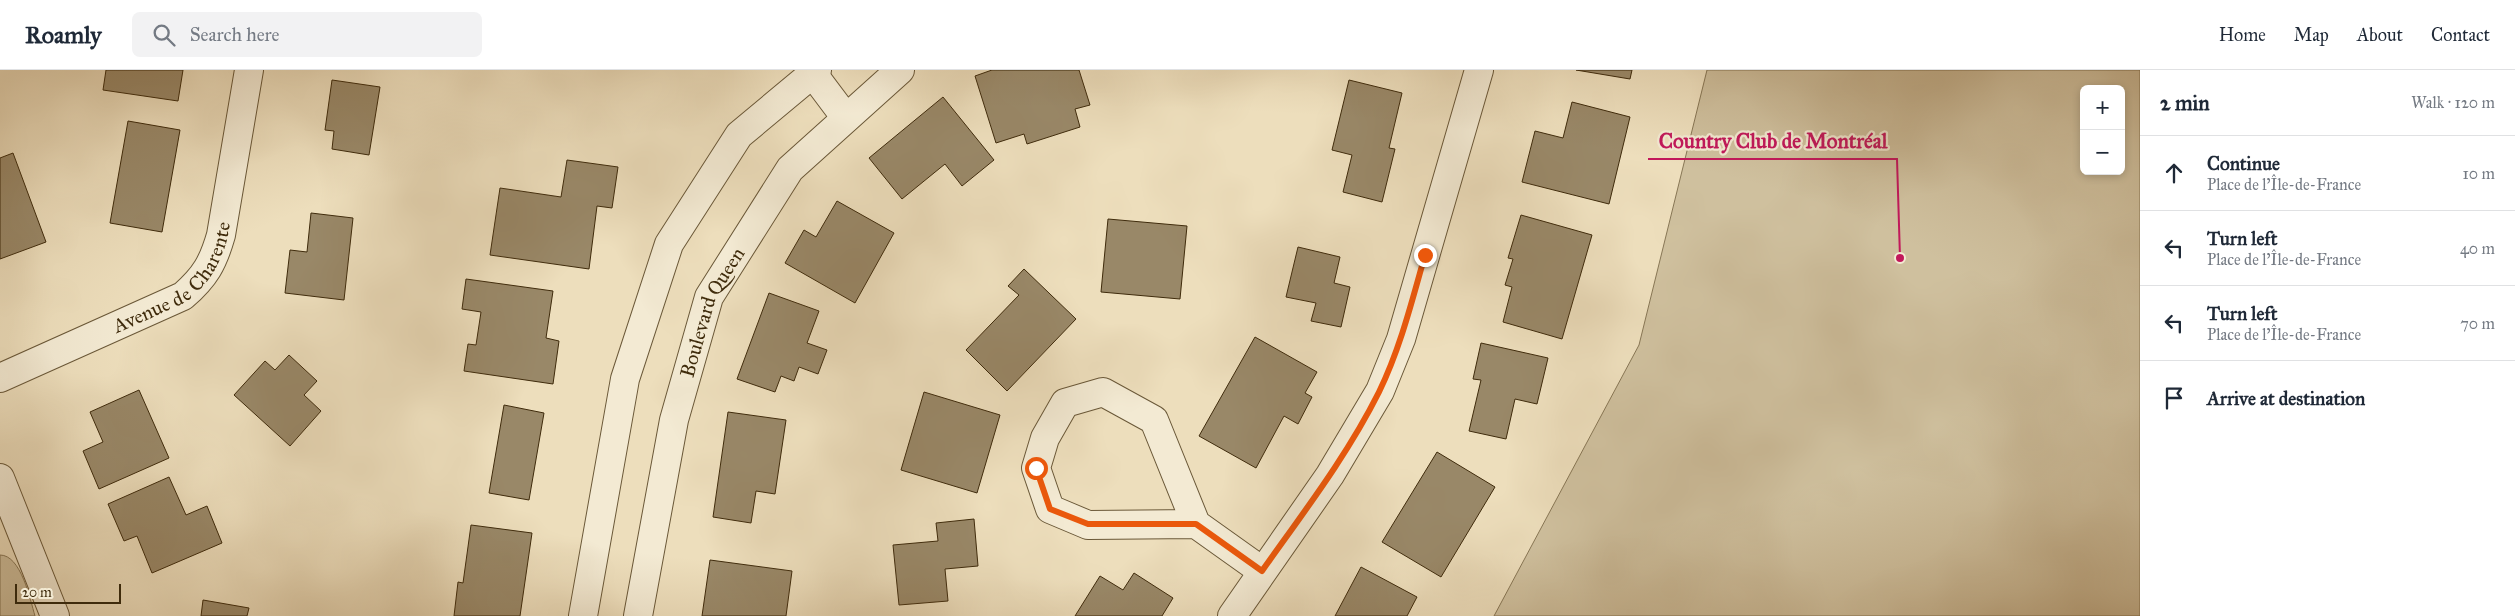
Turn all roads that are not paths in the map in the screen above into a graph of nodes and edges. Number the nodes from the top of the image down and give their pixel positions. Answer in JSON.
{"nodes":[{"id":1,"x":250,"y":70,"type":"edge"},
{"id":2,"x":900,"y":70,"type":"edge"},
{"id":3,"x":1479,"y":70,"type":"edge"},
{"id":4,"x":813,"y":71,"type":"edge"},
{"id":5,"x":846,"y":118,"type":"junction"},
{"id":6,"x":0,"y":378,"type":"edge"},
{"id":7,"x":0,"y":478,"type":"edge"},
{"id":8,"x":7,"y":517,"type":"edge"},
{"id":9,"x":1196,"y":524,"type":"junction"},
{"id":10,"x":1262,"y":571,"type":"junction"},
{"id":11,"x":55,"y":616,"type":"edge"},
{"id":12,"x":583,"y":616,"type":"edge"},
{"id":13,"x":638,"y":616,"type":"edge"},
{"id":14,"x":1232,"y":616,"type":"edge"}],
"edges":[{"from":1,"to":6,"type":"street","name":"Avenue de Charente"},
{"from":2,"to":5,"type":"street","name":"Boulevard Queen"},
{"from":3,"to":10,"type":"street"},
{"from":4,"to":5,"type":"street"},
{"from":4,"to":12,"type":"street"},
{"from":5,"to":13,"type":"street","name":"Boulevard Queen"},
{"from":7,"to":8,"type":"street"},
{"from":8,"to":11,"type":"street"},
{"from":9,"to":9,"type":"street"},
{"from":9,"to":10,"type":"street"},
{"from":10,"to":14,"type":"street"}]}
